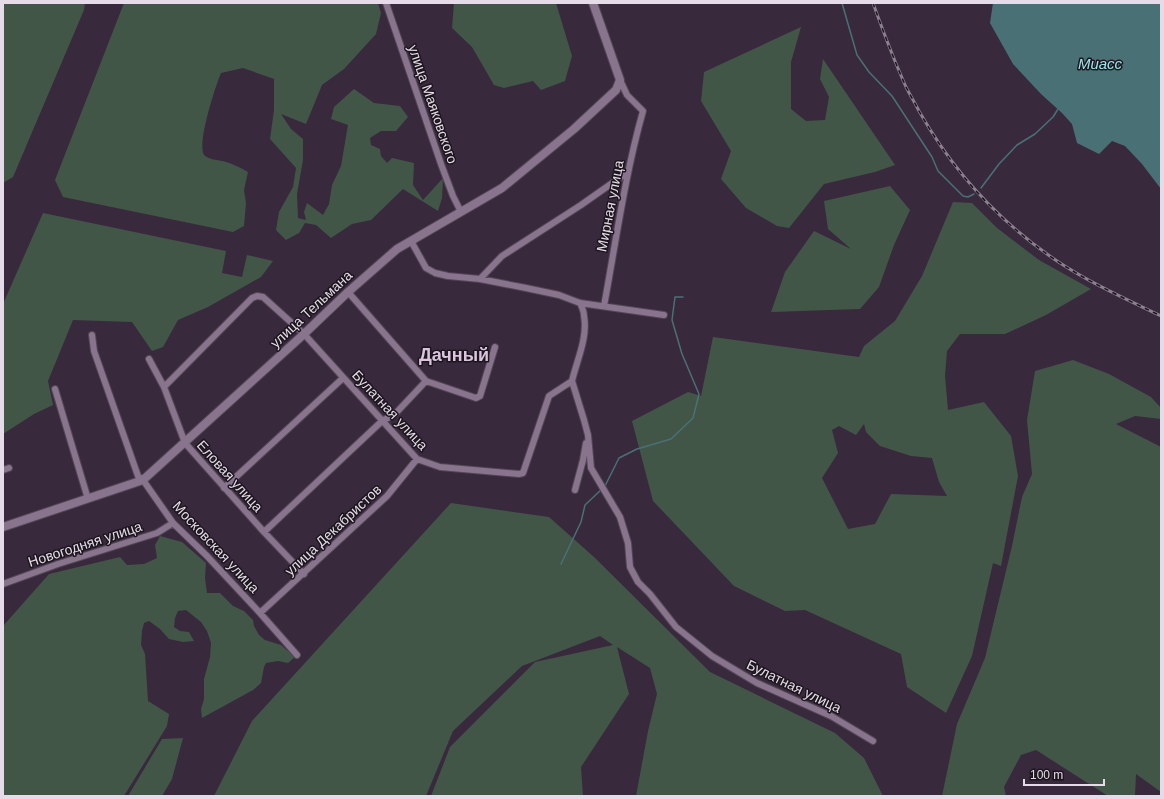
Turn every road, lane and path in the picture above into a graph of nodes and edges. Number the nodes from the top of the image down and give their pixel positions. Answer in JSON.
{"nodes":[{"id":1,"x":386,"y":3,"type":"edge"},
{"id":2,"x":593,"y":3,"type":"edge"},
{"id":3,"x":620,"y":80,"type":"junction"},
{"id":4,"x":628,"y":172,"type":"junction"},
{"id":5,"x":461,"y":212,"type":"junction"},
{"id":6,"x":411,"y":241,"type":"junction"},
{"id":7,"x":480,"y":279,"type":"junction"},
{"id":8,"x":348,"y":292,"type":"junction"},
{"id":9,"x":580,"y":303,"type":"junction"},
{"id":10,"x":604,"y":306,"type":"junction"},
{"id":11,"x":664,"y":315,"type":"dead end"},
{"id":12,"x":304,"y":334,"type":"junction"},
{"id":13,"x":92,"y":335,"type":"dead end"},
{"id":14,"x":495,"y":347,"type":"dead end"},
{"id":15,"x":149,"y":359,"type":"dead end"},
{"id":16,"x":343,"y":378,"type":"junction"},
{"id":17,"x":572,"y":381,"type":"junction"},
{"id":18,"x":426,"y":382,"type":"junction"},
{"id":19,"x":164,"y":387,"type":"junction"},
{"id":20,"x":55,"y":389,"type":"dead end"},
{"id":21,"x":382,"y":421,"type":"junction"},
{"id":22,"x":588,"y":435,"type":"junction"},
{"id":23,"x":185,"y":443,"type":"junction"},
{"id":24,"x":417,"y":459,"type":"junction"},
{"id":25,"x":144,"y":480,"type":"junction"},
{"id":26,"x":224,"y":488,"type":"junction"},
{"id":27,"x":575,"y":490,"type":"dead end"},
{"id":28,"x":88,"y":499,"type":"junction"},
{"id":29,"x":173,"y":523,"type":"junction"},
{"id":30,"x":3,"y":527,"type":"edge"},
{"id":31,"x":264,"y":532,"type":"junction"},
{"id":32,"x":304,"y":574,"type":"junction"},
{"id":33,"x":3,"y":584,"type":"edge"},
{"id":34,"x":260,"y":613,"type":"junction"},
{"id":35,"x":296,"y":655,"type":"dead end"},
{"id":36,"x":873,"y":741,"type":"dead end"}],
"edges":[{"from":1,"to":5,"type":"street","name":"улица Маяковского"},
{"from":2,"to":3,"type":"street"},
{"from":3,"to":4,"type":"street","name":"Мирная улица"},
{"from":3,"to":5,"type":"street","name":"улица Тельмана"},
{"from":4,"to":7,"type":"street"},
{"from":4,"to":10,"type":"street","name":"Мирная улица"},
{"from":5,"to":6,"type":"street","name":"улица Тельмана"},
{"from":6,"to":7,"type":"street"},
{"from":6,"to":8,"type":"street","name":"улица Тельмана"},
{"from":7,"to":9,"type":"street"},
{"from":8,"to":12,"type":"street","name":"улица Тельмана"},
{"from":8,"to":18,"type":"street"},
{"from":9,"to":10,"type":"street"},
{"from":9,"to":17,"type":"street"},
{"from":10,"to":11,"type":"street"},
{"from":12,"to":16,"type":"street","name":"Булатная улица"},
{"from":12,"to":19,"type":"street","name":"Булатная улица"},
{"from":12,"to":23,"type":"street","name":"улица Тельмана"},
{"from":13,"to":25,"type":"street","name":"Московская улица"},
{"from":14,"to":18,"type":"street"},
{"from":15,"to":19,"type":"street","name":"Еловая улица"},
{"from":16,"to":21,"type":"street","name":"Булатная улица"},
{"from":16,"to":26,"type":"street"},
{"from":17,"to":22,"type":"street","name":"Булатная улица"},
{"from":17,"to":24,"type":"street","name":"Булатная улица"},
{"from":18,"to":21,"type":"street"},
{"from":19,"to":23,"type":"street","name":"Еловая улица"},
{"from":20,"to":28,"type":"street"},
{"from":21,"to":24,"type":"street","name":"Булатная улица"},
{"from":21,"to":31,"type":"street"},
{"from":22,"to":27,"type":"street"},
{"from":22,"to":36,"type":"street","name":"Булатная улица"},
{"from":23,"to":25,"type":"street","name":"улица Тельмана"},
{"from":23,"to":26,"type":"street","name":"Еловая улица"},
{"from":24,"to":32,"type":"street","name":"улица Декабристов"},
{"from":25,"to":28,"type":"street","name":"улица Тельмана"},
{"from":25,"to":29,"type":"street","name":"Московская улица"},
{"from":26,"to":31,"type":"street","name":"Еловая улица"},
{"from":28,"to":30,"type":"street","name":"улица Тельмана"},
{"from":29,"to":33,"type":"street","name":"Новогодняя улица"},
{"from":29,"to":34,"type":"street","name":"Московская улица"},
{"from":31,"to":32,"type":"street","name":"Еловая улица"},
{"from":32,"to":34,"type":"street","name":"улица Декабристов"},
{"from":34,"to":35,"type":"street","name":"Московская улица"}]}
